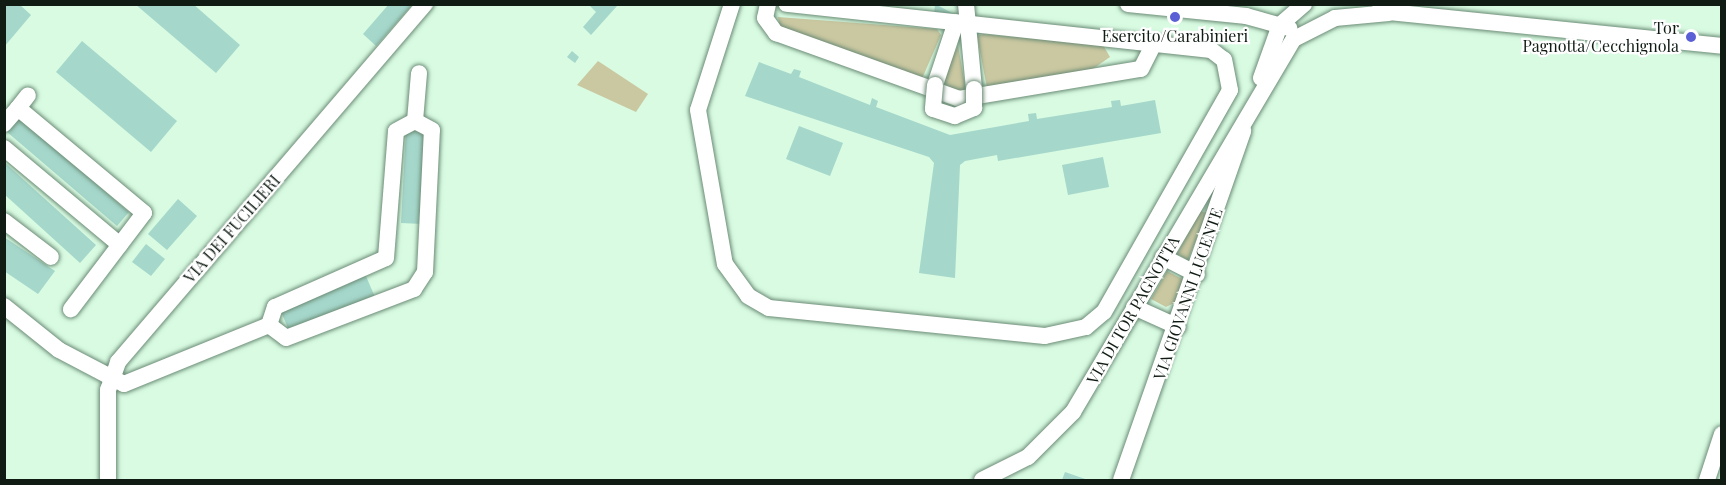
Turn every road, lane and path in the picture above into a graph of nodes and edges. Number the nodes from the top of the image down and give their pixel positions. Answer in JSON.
{"nodes":[{"id":1,"x":425,"y":4,"type":"edge"},
{"id":2,"x":732,"y":4,"type":"edge"},
{"id":3,"x":768,"y":4,"type":"edge"},
{"id":4,"x":786,"y":4,"type":"edge"},
{"id":5,"x":966,"y":4,"type":"edge"},
{"id":6,"x":1128,"y":4,"type":"edge"},
{"id":7,"x":1304,"y":4,"type":"edge"},
{"id":8,"x":1314,"y":4,"type":"edge"},
{"id":9,"x":1350,"y":4,"type":"edge"},
{"id":10,"x":1246,"y":10,"type":"edge"},
{"id":11,"x":1389,"y":13,"type":"junction"},
{"id":12,"x":961,"y":23,"type":"junction"},
{"id":13,"x":1280,"y":25,"type":"junction"},
{"id":14,"x":1305,"y":29,"type":"junction"},
{"id":15,"x":1154,"y":43,"type":"junction"},
{"id":16,"x":1272,"y":44,"type":"junction"},
{"id":17,"x":1722,"y":46,"type":"edge"},
{"id":18,"x":419,"y":74,"type":"dead end"},
{"id":19,"x":1250,"y":106,"type":"junction"},
{"id":20,"x":415,"y":121,"type":"junction"},
{"id":21,"x":4,"y":124,"type":"edge"},
{"id":22,"x":4,"y":148,"type":"edge"},
{"id":23,"x":4,"y":221,"type":"edge"},
{"id":24,"x":120,"y":245,"type":"junction"},
{"id":25,"x":51,"y":257,"type":"dead end"},
{"id":26,"x":1163,"y":257,"type":"junction"},
{"id":27,"x":1197,"y":274,"type":"junction"},
{"id":28,"x":4,"y":306,"type":"edge"},
{"id":29,"x":1134,"y":307,"type":"junction"},
{"id":30,"x":71,"y":309,"type":"dead end"},
{"id":31,"x":269,"y":325,"type":"junction"},
{"id":32,"x":1178,"y":327,"type":"junction"},
{"id":33,"x":110,"y":379,"type":"junction"},
{"id":34,"x":1722,"y":434,"type":"edge"},
{"id":35,"x":108,"y":480,"type":"edge"},
{"id":36,"x":982,"y":480,"type":"edge"},
{"id":37,"x":1121,"y":480,"type":"edge"},
{"id":38,"x":1707,"y":480,"type":"edge"}],
"edges":[{"from":1,"to":33,"type":"street","name":"VIA DEI FUCILIERI"},
{"from":2,"to":15,"type":"street"},
{"from":3,"to":15,"type":"street"},
{"from":4,"to":12,"type":"street"},
{"from":5,"to":12,"type":"street"},
{"from":6,"to":10,"type":"street"},
{"from":7,"to":13,"type":"street","name":"VIA DI TOR PAGNOTTA"},
{"from":8,"to":14,"type":"street","name":"VIA DI TOR PAGNOTTA"},
{"from":9,"to":11,"type":"street"},
{"from":10,"to":13,"type":"street"},
{"from":10,"to":16,"type":"street"},
{"from":11,"to":14,"type":"street"},
{"from":11,"to":17,"type":"street"},
{"from":12,"to":12,"type":"street","bridge":true},
{"from":12,"to":15,"type":"street"},
{"from":13,"to":14,"type":"street"},
{"from":13,"to":16,"type":"street","name":"VIA DI TOR PAGNOTTA"},
{"from":14,"to":19,"type":"street","name":"VIA DI TOR PAGNOTTA"},
{"from":16,"to":19,"type":"street","name":"VIA DI TOR PAGNOTTA"},
{"from":18,"to":20,"type":"street"},
{"from":19,"to":26,"type":"street","name":"VIA DI TOR PAGNOTTA"},
{"from":19,"to":27,"type":"street","name":"VIA GIOVANNI LUCENTE"},
{"from":20,"to":31,"type":"street"},
{"from":20,"to":31,"type":"street"},
{"from":21,"to":24,"type":"street"},
{"from":22,"to":24,"type":"street"},
{"from":23,"to":25,"type":"street"},
{"from":24,"to":30,"type":"street"},
{"from":26,"to":27,"type":"street"},
{"from":26,"to":29,"type":"street","name":"VIA DI TOR PAGNOTTA"},
{"from":27,"to":32,"type":"street","name":"VIA GIOVANNI LUCENTE"},
{"from":28,"to":33,"type":"street"},
{"from":29,"to":32,"type":"street"},
{"from":29,"to":36,"type":"street","name":"VIA DI TOR PAGNOTTA"},
{"from":31,"to":33,"type":"street"},
{"from":32,"to":37,"type":"street","name":"VIA GIOVANNI LUCENTE"},
{"from":33,"to":35,"type":"street"},
{"from":34,"to":38,"type":"street"}]}
